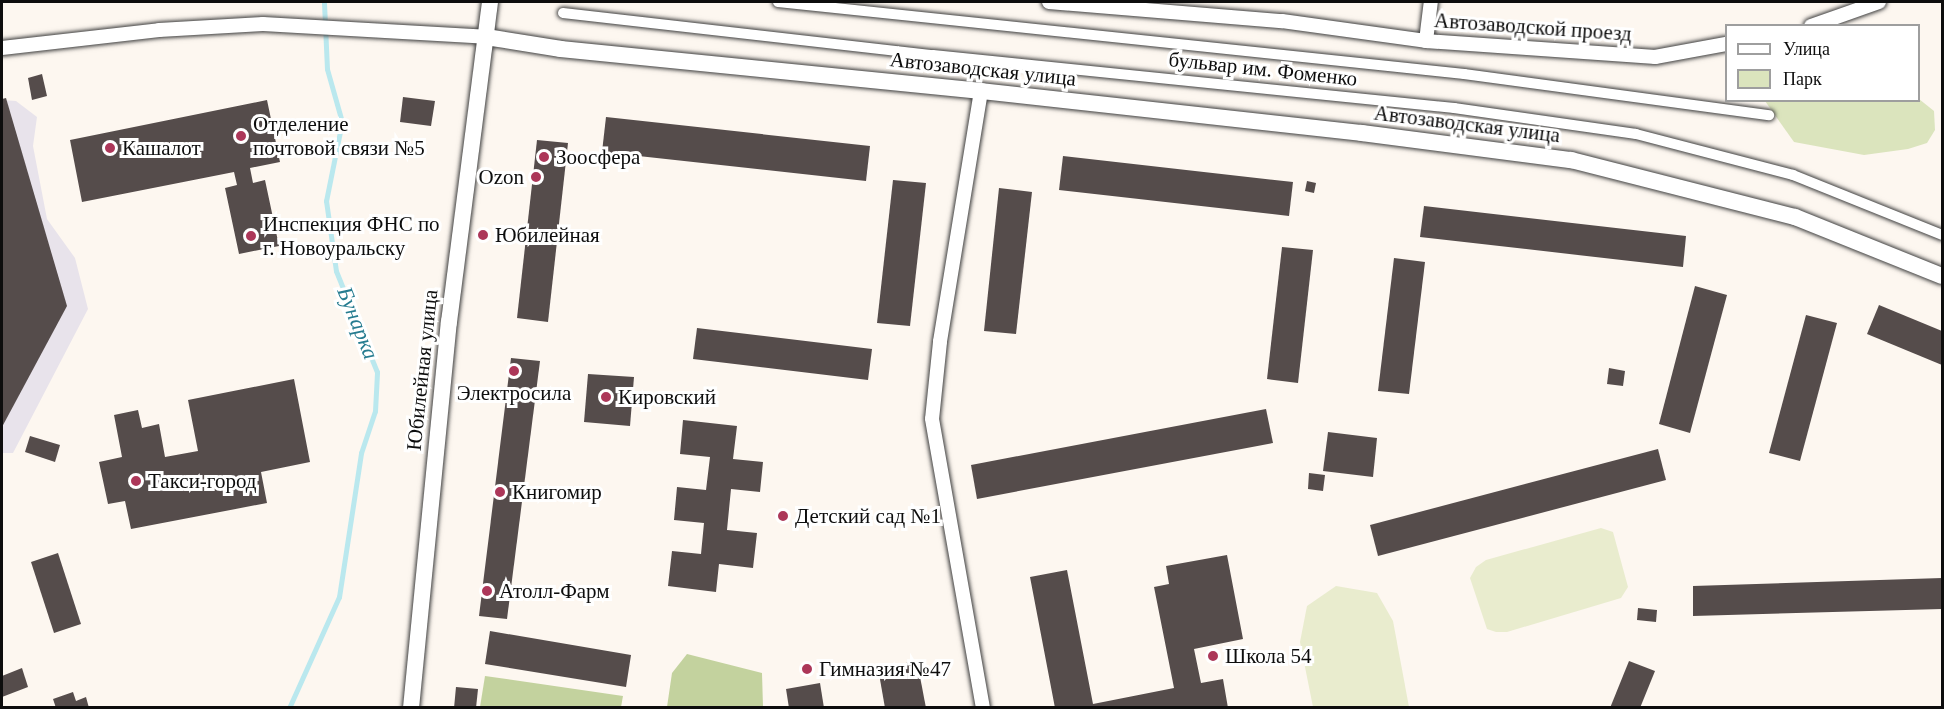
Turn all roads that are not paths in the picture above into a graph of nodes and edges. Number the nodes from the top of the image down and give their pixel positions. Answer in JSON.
{"nodes":[{"id":1,"x":490,"y":2,"type":"edge"},
{"id":2,"x":778,"y":2,"type":"edge"},
{"id":3,"x":1048,"y":2,"type":"edge"},
{"id":4,"x":1431,"y":2,"type":"edge"},
{"id":5,"x":1879,"y":2,"type":"edge"},
{"id":6,"x":1132,"y":6,"type":"edge"},
{"id":7,"x":563,"y":13,"type":"dead end"},
{"id":8,"x":1817,"y":24,"type":"edge"},
{"id":9,"x":486,"y":38,"type":"junction"},
{"id":10,"x":1426,"y":41,"type":"junction"},
{"id":11,"x":1725,"y":44,"type":"edge"},
{"id":12,"x":2,"y":48,"type":"edge"},
{"id":13,"x":981,"y":91,"type":"junction"},
{"id":14,"x":1769,"y":115,"type":"dead end"},
{"id":15,"x":1942,"y":235,"type":"edge"},
{"id":16,"x":1942,"y":276,"type":"edge"},
{"id":17,"x":411,"y":708,"type":"edge"},
{"id":18,"x":983,"y":708,"type":"edge"}],
"edges":[{"from":1,"to":9,"type":"street","name":"Юбилейная улица"},
{"from":2,"to":14,"type":"street","name":"бульвар им. Фоменко"},
{"from":3,"to":6,"type":"street","name":"Автозаводской проезд"},
{"from":4,"to":10,"type":"street"},
{"from":5,"to":8,"type":"street"},
{"from":6,"to":10,"type":"street","name":"Автозаводской проезд"},
{"from":7,"to":15,"type":"street","name":"бульвар им. Фоменко"},
{"from":9,"to":12,"type":"street","name":"Автозаводская улица"},
{"from":9,"to":13,"type":"street","name":"Автозаводская улица"},
{"from":9,"to":17,"type":"street","name":"Юбилейная улица"},
{"from":10,"to":11,"type":"street","name":"Автозаводской проезд"},
{"from":13,"to":16,"type":"street","name":"Автозаводская улица"},
{"from":13,"to":18,"type":"street"}]}
